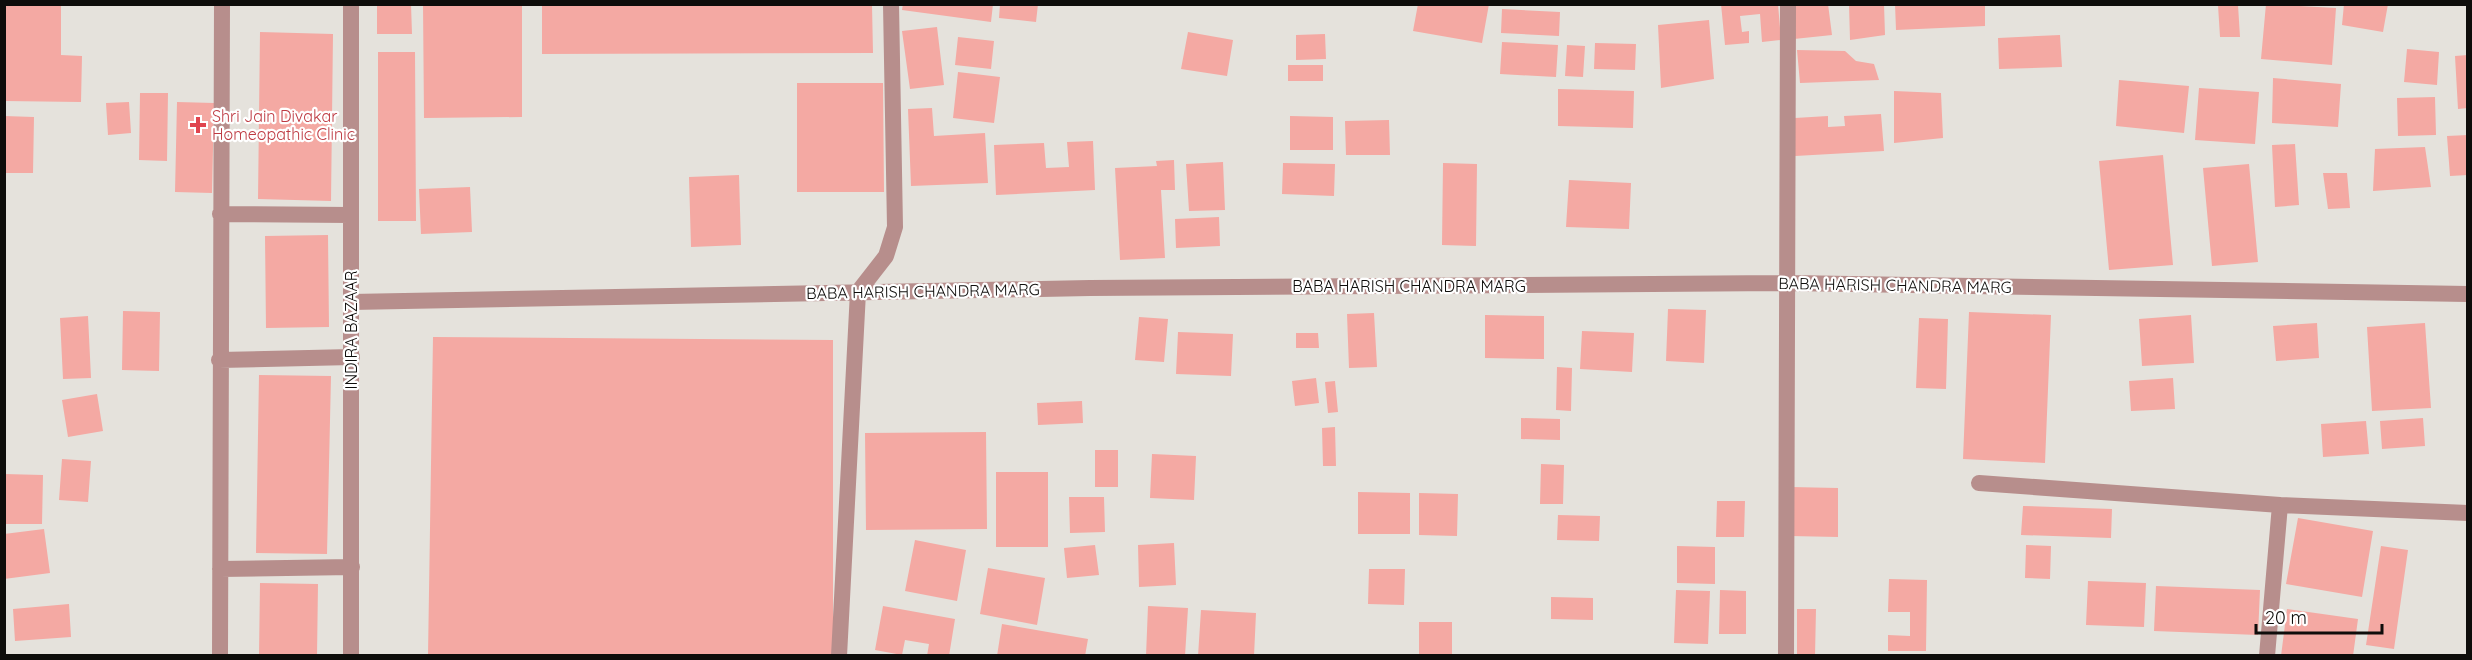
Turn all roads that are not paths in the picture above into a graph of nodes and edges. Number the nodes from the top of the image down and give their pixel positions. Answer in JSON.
{"nodes":[{"id":1,"x":222,"y":4,"type":"edge"},
{"id":2,"x":351,"y":4,"type":"edge"},
{"id":3,"x":891,"y":4,"type":"edge"},
{"id":4,"x":1788,"y":4,"type":"edge"},
{"id":5,"x":220,"y":214,"type":"junction"},
{"id":6,"x":351,"y":215,"type":"junction"},
{"id":7,"x":1789,"y":283,"type":"junction"},
{"id":8,"x":858,"y":292,"type":"junction"},
{"id":9,"x":2468,"y":294,"type":"edge"},
{"id":10,"x":351,"y":302,"type":"junction"},
{"id":11,"x":352,"y":357,"type":"junction"},
{"id":12,"x":219,"y":360,"type":"junction"},
{"id":13,"x":1979,"y":483,"type":"dead end"},
{"id":14,"x":2280,"y":505,"type":"junction"},
{"id":15,"x":2468,"y":513,"type":"edge"},
{"id":16,"x":352,"y":567,"type":"junction"},
{"id":17,"x":220,"y":570,"type":"junction"},
{"id":18,"x":220,"y":656,"type":"edge"},
{"id":19,"x":351,"y":656,"type":"edge"},
{"id":20,"x":839,"y":656,"type":"edge"},
{"id":21,"x":1786,"y":656,"type":"edge"},
{"id":22,"x":2267,"y":656,"type":"edge"}],
"edges":[{"from":1,"to":5,"type":"street"},
{"from":2,"to":6,"type":"street","name":"INDIRA BAZAAR"},
{"from":3,"to":8,"type":"street"},
{"from":4,"to":7,"type":"street"},
{"from":5,"to":6,"type":"street"},
{"from":5,"to":12,"type":"street"},
{"from":6,"to":10,"type":"street","name":"INDIRA BAZAAR"},
{"from":7,"to":8,"type":"street","name":"BABA HARISH CHANDRA MARG"},
{"from":7,"to":9,"type":"street","name":"BABA HARISH CHANDRA MARG"},
{"from":7,"to":21,"type":"street"},
{"from":8,"to":10,"type":"street","name":"BABA HARISH CHANDRA MARG"},
{"from":8,"to":20,"type":"street"},
{"from":10,"to":11,"type":"street","name":"INDIRA BAZAAR"},
{"from":11,"to":12,"type":"street"},
{"from":11,"to":16,"type":"street","name":"INDIRA BAZAAR"},
{"from":12,"to":17,"type":"street"},
{"from":13,"to":14,"type":"street"},
{"from":14,"to":15,"type":"street"},
{"from":14,"to":22,"type":"street"},
{"from":16,"to":17,"type":"street"},
{"from":16,"to":19,"type":"street","name":"INDIRA BAZAAR"},
{"from":17,"to":18,"type":"street"}]}
